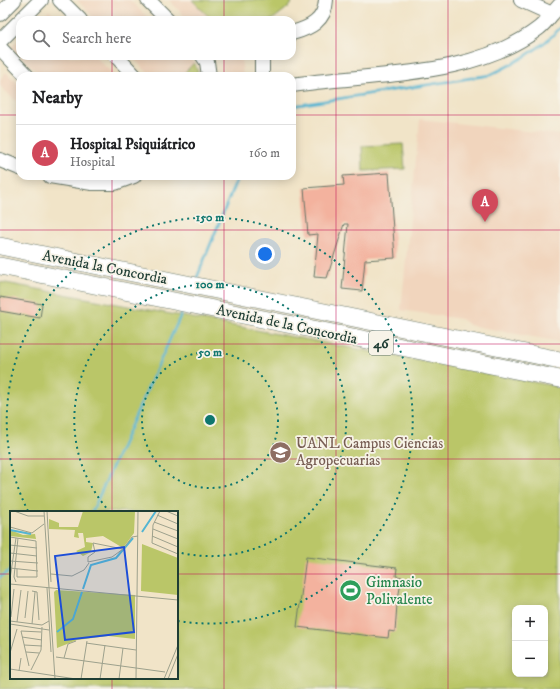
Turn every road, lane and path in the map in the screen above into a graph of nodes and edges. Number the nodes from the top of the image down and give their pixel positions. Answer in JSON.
{"nodes":[{"id":1,"x":14,"y":0,"type":"edge"},
{"id":2,"x":41,"y":0,"type":"edge"},
{"id":3,"x":60,"y":0,"type":"edge"},
{"id":4,"x":148,"y":0,"type":"edge"},
{"id":5,"x":326,"y":0,"type":"edge"},
{"id":6,"x":521,"y":0,"type":"edge"},
{"id":7,"x":556,"y":10,"type":"edge"},
{"id":8,"x":0,"y":14,"type":"edge"},
{"id":9,"x":26,"y":16,"type":"edge"},
{"id":10,"x":76,"y":16,"type":"edge"},
{"id":11,"x":164,"y":16,"type":"edge"},
{"id":12,"x":16,"y":26,"type":"edge"},
{"id":13,"x":296,"y":31,"type":"edge"},
{"id":14,"x":0,"y":41,"type":"edge"},
{"id":15,"x":0,"y":48,"type":"edge"},
{"id":16,"x":120,"y":60,"type":"edge"},
{"id":17,"x":206,"y":60,"type":"edge"},
{"id":18,"x":262,"y":60,"type":"edge"},
{"id":19,"x":23,"y":72,"type":"edge"},
{"id":20,"x":131,"y":72,"type":"edge"},
{"id":21,"x":208,"y":72,"type":"edge"},
{"id":22,"x":262,"y":72,"type":"edge"},
{"id":23,"x":296,"y":84,"type":"edge"},
{"id":24,"x":0,"y":160,"type":"edge"},
{"id":25,"x":16,"y":166,"type":"edge"},
{"id":26,"x":74,"y":180,"type":"edge"},
{"id":27,"x":123,"y":180,"type":"edge"},
{"id":28,"x":0,"y":246,"type":"edge"},
{"id":29,"x":0,"y":266,"type":"edge"},
{"id":30,"x":210,"y":288,"type":"joint"},
{"id":31,"x":202,"y":307,"type":"joint"},
{"id":32,"x":560,"y":360,"type":"edge"},
{"id":33,"x":560,"y":380,"type":"edge"}],
"edges":[{"from":1,"to":8,"type":"street"},
{"from":2,"to":9,"type":"street"},
{"from":3,"to":10,"type":"street"},
{"from":4,"to":11,"type":"street"},
{"from":5,"to":13,"type":"street"},
{"from":6,"to":7,"type":"street"},
{"from":7,"to":23,"type":"street"},
{"from":12,"to":14,"type":"street"},
{"from":15,"to":19,"type":"street"},
{"from":16,"to":20,"type":"street"},
{"from":17,"to":21,"type":"street"},
{"from":18,"to":22,"type":"street"},
{"from":24,"to":25,"type":"street"},
{"from":26,"to":27,"type":"street"},
{"from":28,"to":30,"type":"main road","name":"Avenida la Concordia","number":"46"},
{"from":29,"to":31,"type":"main road","name":"Avenida la Concordia","number":"46"},
{"from":30,"to":32,"type":"main road","name":"Avenida de la Concordia","number":"46"},
{"from":31,"to":33,"type":"main road","name":"Avenida de la Concordia","number":"46"}]}
